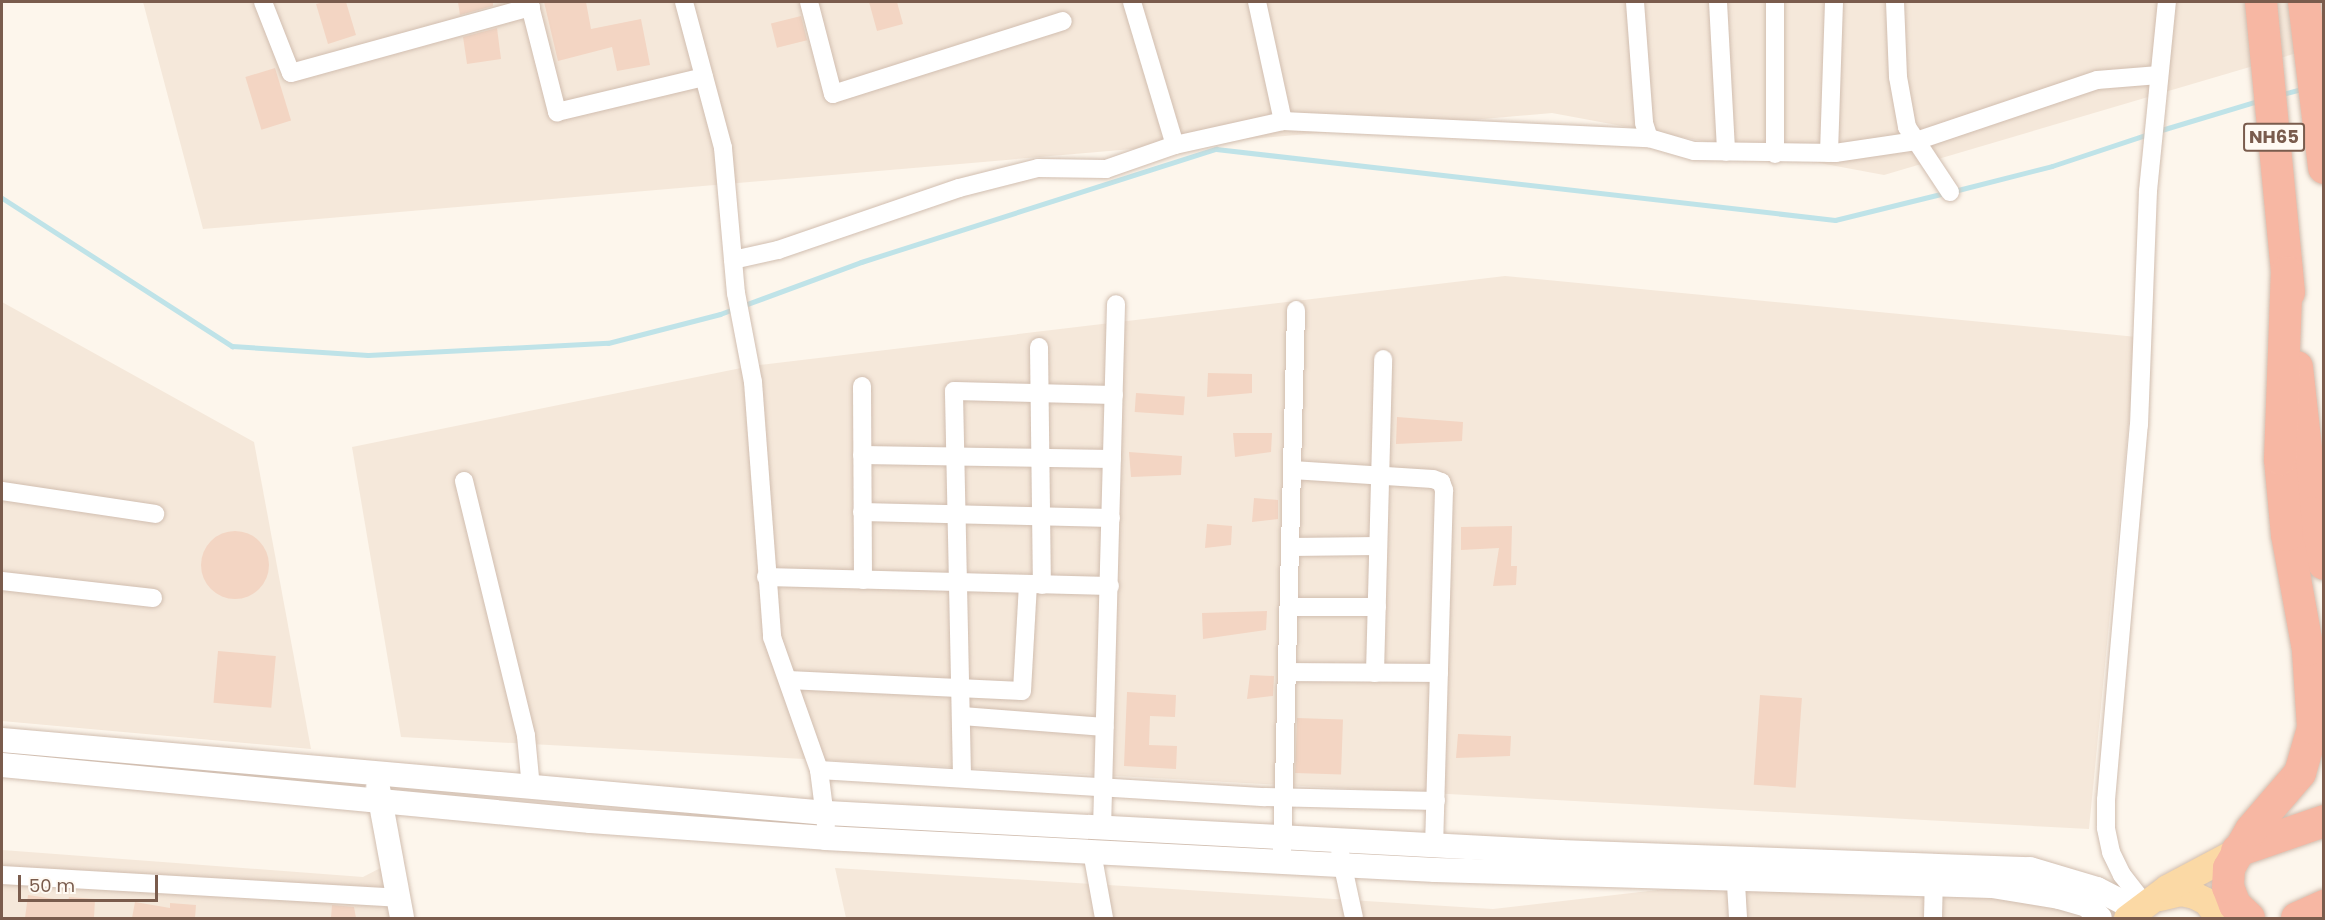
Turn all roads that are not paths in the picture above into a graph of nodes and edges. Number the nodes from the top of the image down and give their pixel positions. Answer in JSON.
{"nodes":[{"id":1,"x":263,"y":2,"type":"edge"},
{"id":2,"x":684,"y":2,"type":"edge"},
{"id":3,"x":1132,"y":2,"type":"edge"},
{"id":4,"x":1257,"y":2,"type":"edge"},
{"id":5,"x":1635,"y":2,"type":"edge"},
{"id":6,"x":1718,"y":2,"type":"edge"},
{"id":7,"x":1775,"y":2,"type":"edge"},
{"id":8,"x":1834,"y":2,"type":"edge"},
{"id":9,"x":1895,"y":2,"type":"edge"},
{"id":10,"x":2172,"y":2,"type":"edge"},
{"id":11,"x":2261,"y":2,"type":"edge"},
{"id":12,"x":2304,"y":2,"type":"edge"},
{"id":13,"x":813,"y":3,"type":"edge"},
{"id":14,"x":530,"y":4,"type":"edge"},
{"id":15,"x":1063,"y":21,"type":"dead end"},
{"id":16,"x":2159,"y":75,"type":"junction"},
{"id":17,"x":704,"y":77,"type":"junction"},
{"id":18,"x":1283,"y":121,"type":"junction"},
{"id":19,"x":1649,"y":138,"type":"junction"},
{"id":20,"x":1916,"y":141,"type":"junction"},
{"id":21,"x":1175,"y":145,"type":"junction"},
{"id":22,"x":1726,"y":153,"type":"junction"},
{"id":23,"x":1829,"y":153,"type":"junction"},
{"id":24,"x":1775,"y":154,"type":"junction"},
{"id":25,"x":2324,"y":168,"type":"edge"},
{"id":26,"x":1950,"y":192,"type":"dead end"},
{"id":27,"x":733,"y":260,"type":"junction"},
{"id":28,"x":2287,"y":272,"type":"junction"},
{"id":29,"x":1116,"y":304,"type":"dead end"},
{"id":30,"x":1296,"y":310,"type":"dead end"},
{"id":31,"x":1039,"y":347,"type":"dead end"},
{"id":32,"x":1383,"y":359,"type":"dead end"},
{"id":33,"x":862,"y":386,"type":"dead end"},
{"id":34,"x":1040,"y":393,"type":"junction"},
{"id":35,"x":1114,"y":395,"type":"junction"},
{"id":36,"x":956,"y":454,"type":"junction"},
{"id":37,"x":862,"y":455,"type":"junction"},
{"id":38,"x":1040,"y":457,"type":"junction"},
{"id":39,"x":1112,"y":459,"type":"junction"},
{"id":40,"x":1292,"y":470,"type":"junction"},
{"id":41,"x":1380,"y":476,"type":"junction"},
{"id":42,"x":464,"y":481,"type":"dead end"},
{"id":43,"x":2,"y":491,"type":"edge"},
{"id":44,"x":862,"y":512,"type":"junction"},
{"id":45,"x":957,"y":513,"type":"junction"},
{"id":46,"x":155,"y":514,"type":"dead end"},
{"id":47,"x":1041,"y":516,"type":"junction"},
{"id":48,"x":1111,"y":518,"type":"junction"},
{"id":49,"x":1378,"y":546,"type":"junction"},
{"id":50,"x":1291,"y":547,"type":"junction"},
{"id":51,"x":2324,"y":564,"type":"edge"},
{"id":52,"x":765,"y":577,"type":"junction"},
{"id":53,"x":863,"y":580,"type":"junction"},
{"id":54,"x":2,"y":581,"type":"edge"},
{"id":55,"x":958,"y":582,"type":"junction"},
{"id":56,"x":1035,"y":584,"type":"junction"},
{"id":57,"x":1110,"y":586,"type":"junction"},
{"id":58,"x":153,"y":598,"type":"dead end"},
{"id":59,"x":1290,"y":607,"type":"junction"},
{"id":60,"x":1377,"y":607,"type":"junction"},
{"id":61,"x":1288,"y":672,"type":"junction"},
{"id":62,"x":1376,"y":673,"type":"junction"},
{"id":63,"x":1439,"y":673,"type":"junction"},
{"id":64,"x":788,"y":680,"type":"junction"},
{"id":65,"x":961,"y":688,"type":"junction"},
{"id":66,"x":962,"y":716,"type":"junction"},
{"id":67,"x":1106,"y":727,"type":"junction"},
{"id":68,"x":2,"y":740,"type":"edge"},
{"id":69,"x":2,"y":765,"type":"edge"},
{"id":70,"x":819,"y":770,"type":"junction"},
{"id":71,"x":376,"y":775,"type":"junction"},
{"id":72,"x":962,"y":776,"type":"junction"},
{"id":73,"x":1104,"y":786,"type":"junction"},
{"id":74,"x":531,"y":788,"type":"junction"},
{"id":75,"x":1285,"y":798,"type":"junction"},
{"id":76,"x":1436,"y":801,"type":"junction"},
{"id":77,"x":379,"y":802,"type":"junction"},
{"id":78,"x":827,"y":813,"type":"junction"},
{"id":79,"x":2324,"y":821,"type":"edge"},
{"id":80,"x":1102,"y":829,"type":"junction"},
{"id":81,"x":1283,"y":837,"type":"junction"},
{"id":82,"x":825,"y":838,"type":"junction"},
{"id":83,"x":1434,"y":846,"type":"junction"},
{"id":84,"x":2237,"y":851,"type":"junction"},
{"id":85,"x":1092,"y":852,"type":"junction"},
{"id":86,"x":1340,"y":853,"type":"junction"},
{"id":87,"x":1735,"y":856,"type":"junction"},
{"id":88,"x":1282,"y":861,"type":"junction"},
{"id":89,"x":2,"y":875,"type":"edge"},
{"id":90,"x":1934,"y":876,"type":"junction"},
{"id":91,"x":1735,"y":881,"type":"junction"},
{"id":92,"x":2324,"y":906,"type":"edge"},
{"id":93,"x":399,"y":908,"type":"edge"},
{"id":94,"x":2136,"y":910,"type":"edge"},
{"id":95,"x":1104,"y":918,"type":"edge"},
{"id":96,"x":1354,"y":918,"type":"edge"},
{"id":97,"x":1738,"y":918,"type":"edge"},
{"id":98,"x":1934,"y":918,"type":"edge"},
{"id":99,"x":2100,"y":918,"type":"edge"},
{"id":100,"x":2219,"y":918,"type":"edge"},
{"id":101,"x":2249,"y":918,"type":"edge"},
{"id":102,"x":2297,"y":918,"type":"edge"}],
"edges":[{"from":1,"to":14,"type":"street"},
{"from":2,"to":17,"type":"street"},
{"from":3,"to":21,"type":"street"},
{"from":4,"to":18,"type":"street"},
{"from":5,"to":19,"type":"street"},
{"from":6,"to":22,"type":"street"},
{"from":7,"to":24,"type":"street"},
{"from":8,"to":23,"type":"street"},
{"from":9,"to":20,"type":"street"},
{"from":10,"to":16,"type":"street"},
{"from":11,"to":28,"type":"highway","number":"NH65"},
{"from":12,"to":25,"type":"highway","number":"NH65"},
{"from":13,"to":15,"type":"street"},
{"from":14,"to":17,"type":"street"},
{"from":16,"to":20,"type":"street"},
{"from":16,"to":94,"type":"street"},
{"from":17,"to":27,"type":"street"},
{"from":18,"to":19,"type":"street"},
{"from":18,"to":21,"type":"street"},
{"from":19,"to":22,"type":"street"},
{"from":20,"to":23,"type":"street"},
{"from":20,"to":26,"type":"street"},
{"from":21,"to":27,"type":"street"},
{"from":22,"to":24,"type":"street"},
{"from":23,"to":24,"type":"street"},
{"from":27,"to":52,"type":"street"},
{"from":28,"to":51,"type":"highway","number":"NH65"},
{"from":28,"to":84,"type":"highway"},
{"from":29,"to":35,"type":"street"},
{"from":30,"to":40,"type":"street"},
{"from":31,"to":34,"type":"street"},
{"from":32,"to":41,"type":"street"},
{"from":33,"to":37,"type":"street"},
{"from":34,"to":35,"type":"street"},
{"from":34,"to":36,"type":"street"},
{"from":34,"to":38,"type":"street"},
{"from":35,"to":39,"type":"street"},
{"from":36,"to":37,"type":"street"},
{"from":36,"to":38,"type":"street"},
{"from":36,"to":45,"type":"street"},
{"from":37,"to":44,"type":"street"},
{"from":38,"to":39,"type":"street"},
{"from":38,"to":47,"type":"street"},
{"from":39,"to":48,"type":"street"},
{"from":40,"to":41,"type":"street"},
{"from":40,"to":50,"type":"street"},
{"from":41,"to":49,"type":"street"},
{"from":41,"to":63,"type":"street"},
{"from":42,"to":74,"type":"street"},
{"from":43,"to":46,"type":"street"},
{"from":44,"to":45,"type":"street"},
{"from":44,"to":53,"type":"street"},
{"from":45,"to":47,"type":"street"},
{"from":45,"to":55,"type":"street"},
{"from":47,"to":48,"type":"street"},
{"from":47,"to":56,"type":"street"},
{"from":48,"to":57,"type":"street"},
{"from":49,"to":50,"type":"street"},
{"from":49,"to":60,"type":"street"},
{"from":50,"to":59,"type":"street"},
{"from":52,"to":53,"type":"street"},
{"from":52,"to":64,"type":"street"},
{"from":53,"to":55,"type":"street"},
{"from":54,"to":58,"type":"street"},
{"from":55,"to":56,"type":"street"},
{"from":55,"to":65,"type":"street"},
{"from":56,"to":57,"type":"street"},
{"from":56,"to":65,"type":"street"},
{"from":57,"to":67,"type":"street"},
{"from":59,"to":60,"type":"street"},
{"from":59,"to":61,"type":"street"},
{"from":60,"to":62,"type":"street"},
{"from":61,"to":62,"type":"street"},
{"from":61,"to":75,"type":"street"},
{"from":62,"to":63,"type":"street"},
{"from":63,"to":76,"type":"street"},
{"from":64,"to":65,"type":"street"},
{"from":64,"to":70,"type":"street"},
{"from":65,"to":66,"type":"street"},
{"from":66,"to":67,"type":"street"},
{"from":66,"to":72,"type":"street"},
{"from":67,"to":73,"type":"street"},
{"from":68,"to":71,"type":"street"},
{"from":69,"to":77,"type":"street"},
{"from":70,"to":72,"type":"street"},
{"from":70,"to":78,"type":"street"},
{"from":71,"to":74,"type":"street"},
{"from":71,"to":77,"type":"street"},
{"from":72,"to":73,"type":"street"},
{"from":73,"to":75,"type":"street"},
{"from":73,"to":80,"type":"street"},
{"from":74,"to":78,"type":"street"},
{"from":75,"to":76,"type":"street"},
{"from":75,"to":81,"type":"street"},
{"from":76,"to":83,"type":"street"},
{"from":77,"to":82,"type":"street"},
{"from":77,"to":93,"type":"street"},
{"from":78,"to":80,"type":"street"},
{"from":78,"to":82,"type":"street"},
{"from":79,"to":84,"type":"highway"},
{"from":80,"to":81,"type":"street"},
{"from":81,"to":86,"type":"street"},
{"from":81,"to":88,"type":"street"},
{"from":82,"to":85,"type":"street"},
{"from":83,"to":86,"type":"street"},
{"from":83,"to":87,"type":"street"},
{"from":84,"to":94,"type":"main road"},
{"from":84,"to":101,"type":"highway"},
{"from":85,"to":88,"type":"street"},
{"from":85,"to":95,"type":"street"},
{"from":86,"to":88,"type":"street"},
{"from":86,"to":91,"type":"street"},
{"from":86,"to":96,"type":"street"},
{"from":87,"to":90,"type":"street"},
{"from":87,"to":91,"type":"street"},
{"from":89,"to":93,"type":"street"},
{"from":90,"to":91,"type":"street"},
{"from":90,"to":94,"type":"street"},
{"from":90,"to":98,"type":"street"},
{"from":90,"to":99,"type":"street"},
{"from":91,"to":97,"type":"street"},
{"from":92,"to":102,"type":"highway"},
{"from":94,"to":100,"type":"main road"}]}
